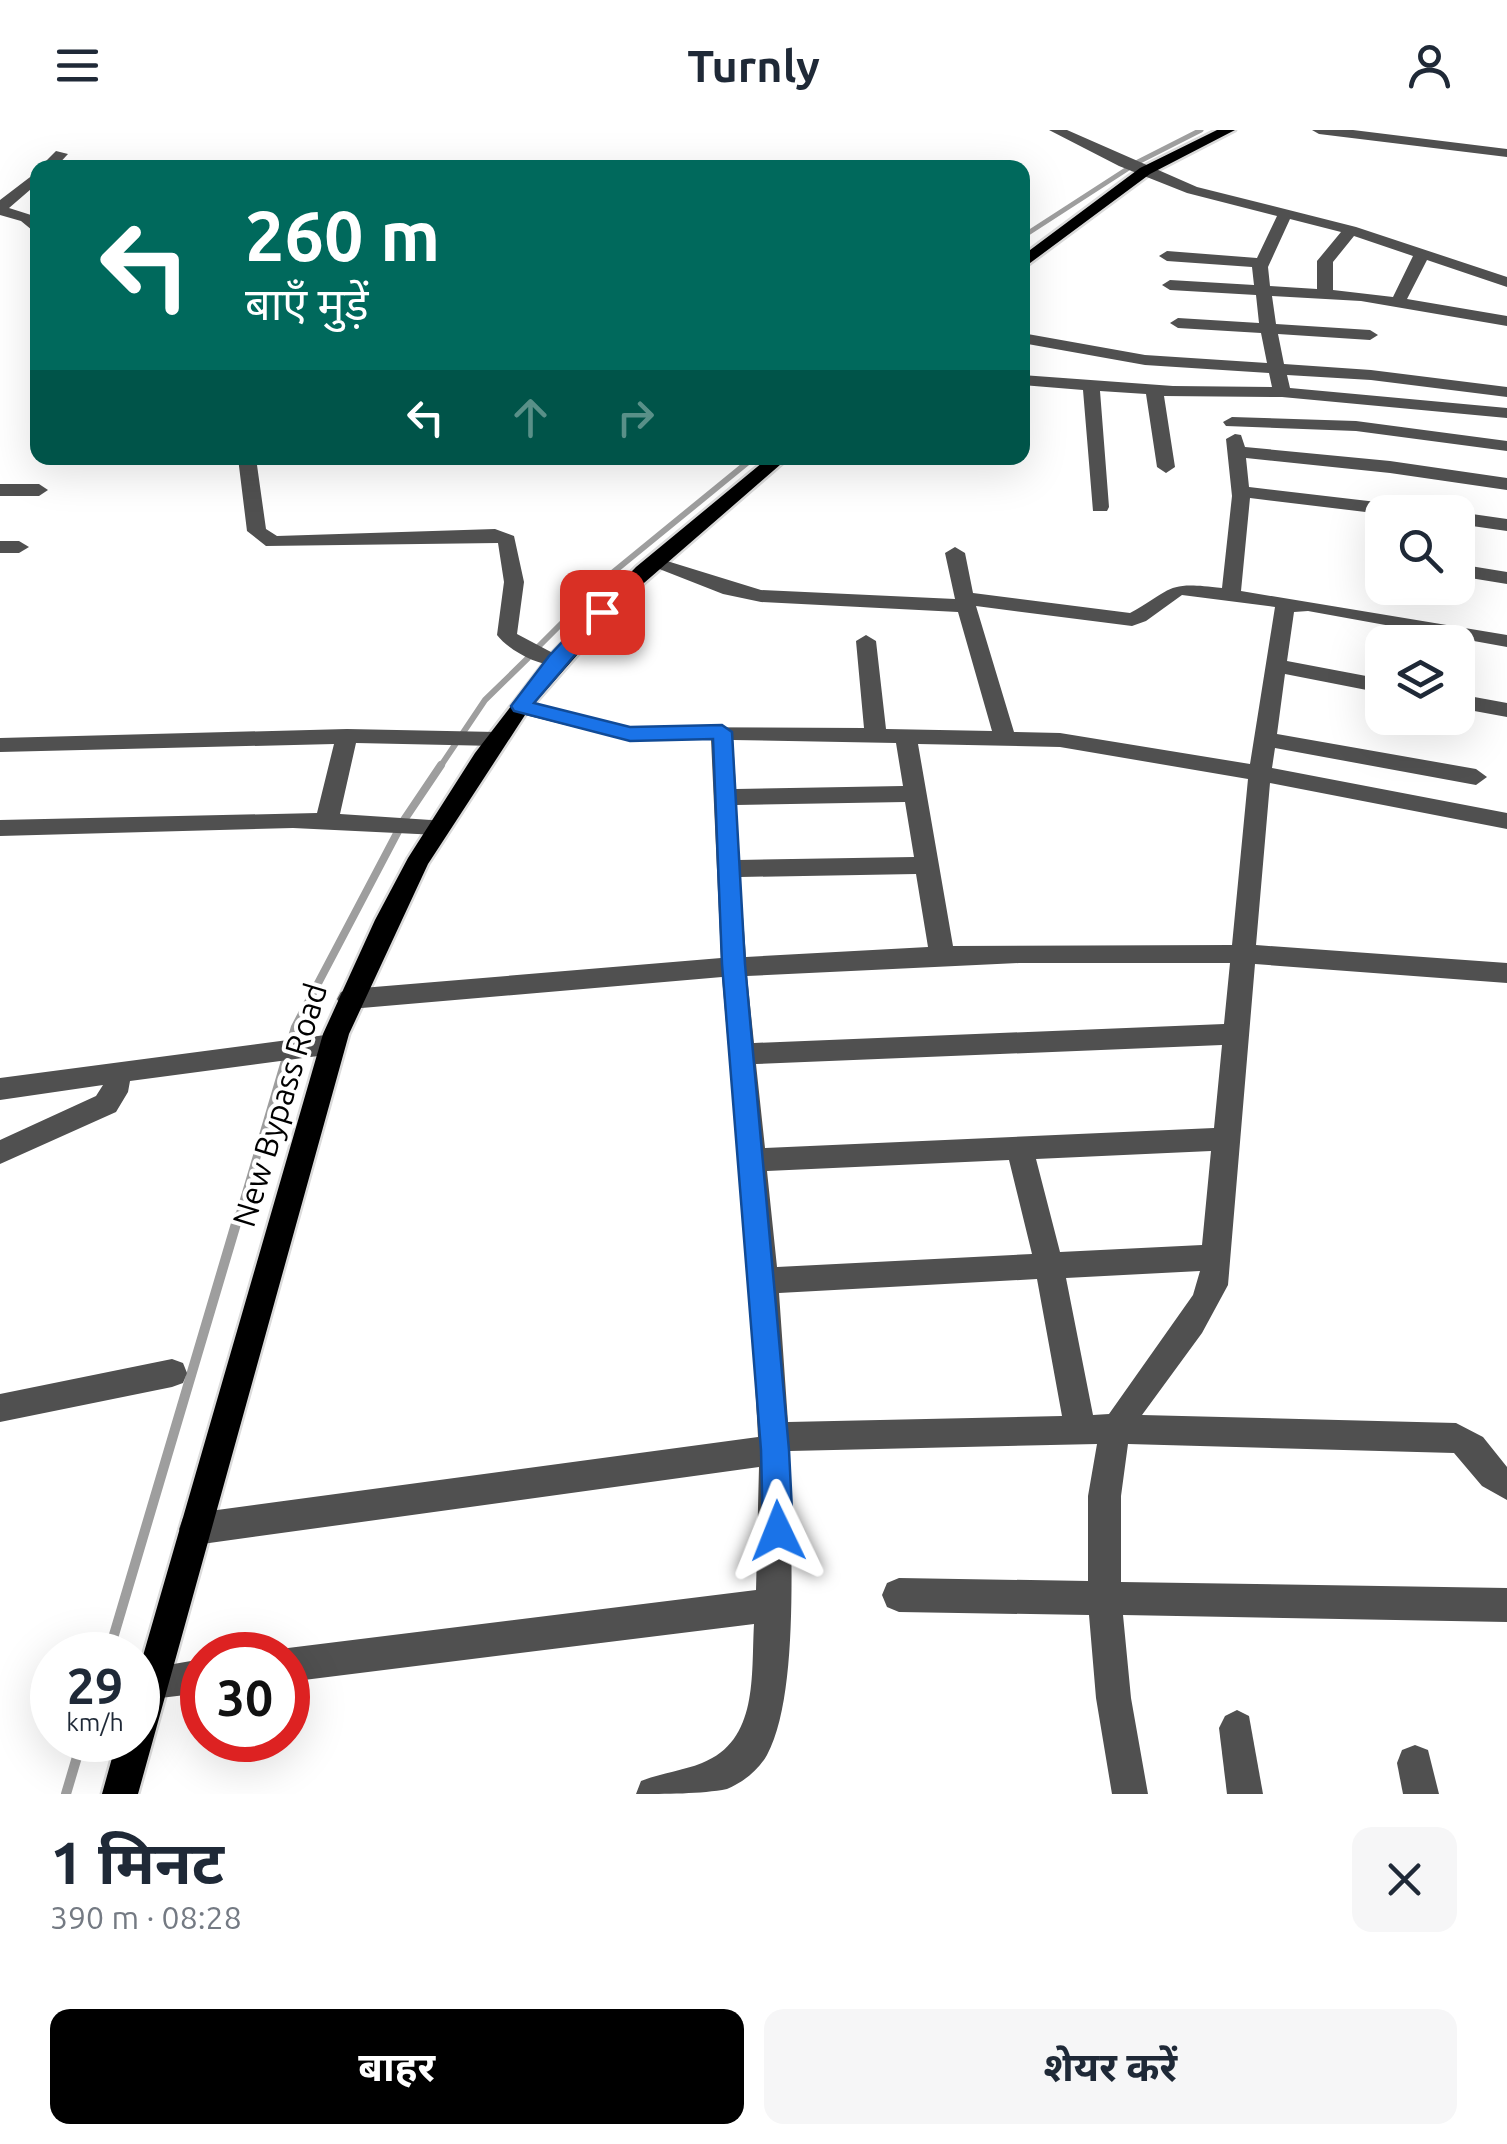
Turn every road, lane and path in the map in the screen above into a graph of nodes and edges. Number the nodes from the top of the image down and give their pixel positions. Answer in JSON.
{"nodes":[{"id":1,"x":1056,"y":130,"type":"edge"},
{"id":2,"x":1228,"y":130,"type":"edge"},
{"id":3,"x":1319,"y":130,"type":"edge"},
{"id":4,"x":61,"y":154,"type":"dead end"},
{"id":5,"x":1507,"y":154,"type":"edge"},
{"id":6,"x":55,"y":160,"type":"edge"},
{"id":7,"x":1136,"y":168,"type":"junction"},
{"id":8,"x":30,"y":182,"type":"edge"},
{"id":9,"x":0,"y":209,"type":"edge"},
{"id":10,"x":1285,"y":214,"type":"junction"},
{"id":11,"x":30,"y":222,"type":"edge"},
{"id":12,"x":1351,"y":230,"type":"junction"},
{"id":13,"x":1422,"y":252,"type":"junction"},
{"id":14,"x":1167,"y":256,"type":"dead end"},
{"id":15,"x":1030,"y":257,"type":"edge"},
{"id":16,"x":1262,"y":263,"type":"junction"},
{"id":17,"x":1507,"y":282,"type":"edge"},
{"id":18,"x":1170,"y":285,"type":"dead end"},
{"id":19,"x":1263,"y":289,"type":"junction"},
{"id":20,"x":1324,"y":294,"type":"junction"},
{"id":21,"x":1398,"y":302,"type":"junction"},
{"id":22,"x":1507,"y":321,"type":"edge"},
{"id":23,"x":1178,"y":323,"type":"dead end"},
{"id":24,"x":1268,"y":328,"type":"junction"},
{"id":25,"x":1370,"y":335,"type":"dead end"},
{"id":26,"x":1030,"y":340,"type":"edge"},
{"id":27,"x":1220,"y":366,"type":"junction"},
{"id":28,"x":1278,"y":368,"type":"junction"},
{"id":29,"x":1030,"y":381,"type":"edge"},
{"id":30,"x":1091,"y":386,"type":"junction"},
{"id":31,"x":1154,"y":390,"type":"junction"},
{"id":32,"x":1282,"y":392,"type":"junction"},
{"id":33,"x":1507,"y":392,"type":"edge"},
{"id":34,"x":1228,"y":393,"type":"junction"},
{"id":35,"x":1507,"y":414,"type":"edge"},
{"id":36,"x":1232,"y":422,"type":"junction"},
{"id":37,"x":1507,"y":446,"type":"edge"},
{"id":38,"x":1236,"y":452,"type":"junction"},
{"id":39,"x":248,"y":465,"type":"edge"},
{"id":40,"x":771,"y":465,"type":"edge"},
{"id":41,"x":1166,"y":466,"type":"dead end"},
{"id":42,"x":1507,"y":484,"type":"edge"},
{"id":43,"x":0,"y":490,"type":"edge"},
{"id":44,"x":40,"y":490,"type":"dead end"},
{"id":45,"x":1240,"y":491,"type":"junction"},
{"id":46,"x":1365,"y":506,"type":"edge"},
{"id":47,"x":1100,"y":507,"type":"dead end"},
{"id":48,"x":1475,"y":520,"type":"edge"},
{"id":49,"x":1507,"y":525,"type":"edge"},
{"id":50,"x":956,"y":552,"type":"dead end"},
{"id":51,"x":654,"y":563,"type":"junction"},
{"id":52,"x":1475,"y":573,"type":"edge"},
{"id":53,"x":1507,"y":578,"type":"edge"},
{"id":54,"x":1231,"y":595,"type":"junction"},
{"id":55,"x":965,"y":602,"type":"junction"},
{"id":56,"x":1296,"y":604,"type":"junction"},
{"id":57,"x":866,"y":641,"type":"dead end"},
{"id":58,"x":1507,"y":641,"type":"edge"},
{"id":59,"x":556,"y":660,"type":"junction"},
{"id":60,"x":1276,"y":665,"type":"junction"},
{"id":61,"x":1365,"y":683,"type":"edge"},
{"id":62,"x":1475,"y":703,"type":"edge"},
{"id":63,"x":521,"y":706,"type":"junction"},
{"id":64,"x":1507,"y":710,"type":"edge"},
{"id":65,"x":722,"y":732,"type":"junction"},
{"id":66,"x":876,"y":735,"type":"junction"},
{"id":67,"x":906,"y":735,"type":"junction"},
{"id":68,"x":347,"y":736,"type":"junction"},
{"id":69,"x":1005,"y":738,"type":"junction"},
{"id":70,"x":496,"y":739,"type":"junction"},
{"id":71,"x":1266,"y":739,"type":"junction"},
{"id":72,"x":0,"y":744,"type":"edge"},
{"id":73,"x":1260,"y":773,"type":"junction"},
{"id":74,"x":1476,"y":777,"type":"dead end"},
{"id":75,"x":917,"y":794,"type":"junction"},
{"id":76,"x":725,"y":797,"type":"junction"},
{"id":77,"x":326,"y":820,"type":"junction"},
{"id":78,"x":1507,"y":822,"type":"edge"},
{"id":79,"x":430,"y":826,"type":"junction"},
{"id":80,"x":0,"y":828,"type":"edge"},
{"id":81,"x":926,"y":865,"type":"junction"},
{"id":82,"x":728,"y":869,"type":"junction"},
{"id":83,"x":1244,"y":954,"type":"junction"},
{"id":84,"x":942,"y":958,"type":"junction"},
{"id":85,"x":734,"y":964,"type":"junction"},
{"id":86,"x":1507,"y":973,"type":"edge"},
{"id":87,"x":350,"y":999,"type":"junction"},
{"id":88,"x":1236,"y":1034,"type":"junction"},
{"id":89,"x":308,"y":1046,"type":"junction"},
{"id":90,"x":742,"y":1054,"type":"junction"},
{"id":91,"x":118,"y":1072,"type":"junction"},
{"id":92,"x":0,"y":1089,"type":"edge"},
{"id":93,"x":1227,"y":1139,"type":"junction"},
{"id":94,"x":1020,"y":1148,"type":"junction"},
{"id":95,"x":0,"y":1153,"type":"edge"},
{"id":96,"x":750,"y":1160,"type":"junction"},
{"id":97,"x":1217,"y":1258,"type":"junction"},
{"id":98,"x":1049,"y":1266,"type":"junction"},
{"id":99,"x":761,"y":1281,"type":"junction"},
{"id":100,"x":172,"y":1373,"type":"dead end"},
{"id":101,"x":0,"y":1408,"type":"edge"},
{"id":102,"x":1118,"y":1429,"type":"junction"},
{"id":103,"x":1080,"y":1430,"type":"junction"},
{"id":104,"x":774,"y":1443,"type":"junction"},
{"id":105,"x":1507,"y":1485,"type":"edge"},
{"id":106,"x":195,"y":1529,"type":"junction"},
{"id":107,"x":899,"y":1594,"type":"dead end"},
{"id":108,"x":1103,"y":1596,"type":"junction"},
{"id":109,"x":1507,"y":1604,"type":"edge"},
{"id":110,"x":774,"y":1605,"type":"junction"},
{"id":111,"x":160,"y":1654,"type":"edge"},
{"id":112,"x":310,"y":1662,"type":"edge"},
{"id":113,"x":1236,"y":1728,"type":"dead end"},
{"id":114,"x":129,"y":1762,"type":"edge"},
{"id":115,"x":120,"y":1794,"type":"edge"},
{"id":116,"x":654,"y":1794,"type":"edge"},
{"id":117,"x":1130,"y":1794,"type":"edge"},
{"id":118,"x":1245,"y":1794,"type":"edge"}],
"edges":[{"from":1,"to":7,"type":"street"},
{"from":2,"to":7,"type":"main road"},
{"from":3,"to":5,"type":"street"},
{"from":4,"to":6,"type":"street"},
{"from":7,"to":10,"type":"street"},
{"from":7,"to":15,"type":"main road"},
{"from":8,"to":9,"type":"street"},
{"from":9,"to":11,"type":"street"},
{"from":10,"to":12,"type":"street"},
{"from":10,"to":16,"type":"street"},
{"from":12,"to":13,"type":"street"},
{"from":12,"to":20,"type":"street"},
{"from":13,"to":17,"type":"street"},
{"from":13,"to":21,"type":"street"},
{"from":14,"to":16,"type":"street"},
{"from":16,"to":19,"type":"street"},
{"from":18,"to":19,"type":"street"},
{"from":19,"to":20,"type":"street"},
{"from":19,"to":24,"type":"street"},
{"from":20,"to":21,"type":"street"},
{"from":21,"to":22,"type":"street"},
{"from":23,"to":24,"type":"street"},
{"from":24,"to":25,"type":"street"},
{"from":24,"to":28,"type":"street"},
{"from":26,"to":27,"type":"street"},
{"from":27,"to":28,"type":"street"},
{"from":27,"to":34,"type":"street"},
{"from":28,"to":32,"type":"street"},
{"from":28,"to":33,"type":"street"},
{"from":29,"to":30,"type":"street"},
{"from":30,"to":31,"type":"street"},
{"from":30,"to":47,"type":"street"},
{"from":31,"to":34,"type":"street"},
{"from":31,"to":41,"type":"street"},
{"from":32,"to":34,"type":"street"},
{"from":32,"to":35,"type":"street"},
{"from":34,"to":36,"type":"street"},
{"from":36,"to":37,"type":"street"},
{"from":36,"to":38,"type":"street"},
{"from":38,"to":42,"type":"street"},
{"from":38,"to":45,"type":"street"},
{"from":39,"to":59,"type":"street"},
{"from":40,"to":51,"type":"main road","name":"New Bypass Road"},
{"from":43,"to":44,"type":"street"},
{"from":45,"to":46,"type":"street"},
{"from":45,"to":54,"type":"street"},
{"from":48,"to":49,"type":"street"},
{"from":50,"to":55,"type":"street"},
{"from":51,"to":55,"type":"street"},
{"from":51,"to":59,"type":"main road","name":"New Bypass Road"},
{"from":52,"to":53,"type":"street"},
{"from":54,"to":55,"type":"street"},
{"from":54,"to":56,"type":"street"},
{"from":55,"to":69,"type":"street"},
{"from":56,"to":58,"type":"street"},
{"from":56,"to":60,"type":"street"},
{"from":57,"to":66,"type":"street"},
{"from":59,"to":63,"type":"main road","name":"New Bypass Road"},
{"from":60,"to":61,"type":"street"},
{"from":60,"to":71,"type":"street"},
{"from":62,"to":64,"type":"street"},
{"from":63,"to":65,"type":"street"},
{"from":63,"to":70,"type":"main road","name":"New Bypass Road"},
{"from":65,"to":66,"type":"street"},
{"from":65,"to":76,"type":"street"},
{"from":66,"to":67,"type":"street"},
{"from":67,"to":69,"type":"street"},
{"from":67,"to":75,"type":"street"},
{"from":68,"to":70,"type":"street"},
{"from":68,"to":72,"type":"street"},
{"from":68,"to":77,"type":"street"},
{"from":69,"to":73,"type":"street"},
{"from":70,"to":79,"type":"main road","name":"New Bypass Road"},
{"from":71,"to":73,"type":"street"},
{"from":71,"to":74,"type":"street"},
{"from":73,"to":78,"type":"street"},
{"from":73,"to":83,"type":"street"},
{"from":75,"to":76,"type":"street"},
{"from":75,"to":81,"type":"street"},
{"from":76,"to":82,"type":"street"},
{"from":77,"to":79,"type":"street"},
{"from":77,"to":80,"type":"street"},
{"from":79,"to":87,"type":"main road","name":"New Bypass Road"},
{"from":81,"to":82,"type":"street"},
{"from":81,"to":84,"type":"street"},
{"from":82,"to":85,"type":"street"},
{"from":83,"to":84,"type":"street"},
{"from":83,"to":86,"type":"street"},
{"from":83,"to":88,"type":"street"},
{"from":84,"to":85,"type":"street"},
{"from":85,"to":87,"type":"street"},
{"from":85,"to":90,"type":"street"},
{"from":87,"to":89,"type":"main road","name":"New Bypass Road"},
{"from":88,"to":90,"type":"street"},
{"from":88,"to":93,"type":"street"},
{"from":89,"to":91,"type":"street"},
{"from":89,"to":106,"type":"main road","name":"New Bypass Road"},
{"from":90,"to":96,"type":"street"},
{"from":91,"to":92,"type":"street"},
{"from":91,"to":95,"type":"street"},
{"from":93,"to":94,"type":"street"},
{"from":93,"to":97,"type":"street"},
{"from":94,"to":96,"type":"street"},
{"from":94,"to":98,"type":"street"},
{"from":96,"to":99,"type":"street"},
{"from":97,"to":98,"type":"street"},
{"from":97,"to":102,"type":"street"},
{"from":98,"to":99,"type":"street"},
{"from":98,"to":103,"type":"street"},
{"from":99,"to":104,"type":"street"},
{"from":100,"to":101,"type":"street"},
{"from":102,"to":103,"type":"street"},
{"from":102,"to":105,"type":"street"},
{"from":102,"to":108,"type":"street"},
{"from":103,"to":104,"type":"street"},
{"from":104,"to":106,"type":"street"},
{"from":104,"to":110,"type":"street"},
{"from":106,"to":111,"type":"main road","name":"New Bypass Road"},
{"from":107,"to":108,"type":"street"},
{"from":108,"to":109,"type":"street"},
{"from":108,"to":117,"type":"street"},
{"from":110,"to":112,"type":"street"},
{"from":110,"to":116,"type":"street"},
{"from":113,"to":118,"type":"street"},
{"from":114,"to":115,"type":"main road"}]}
